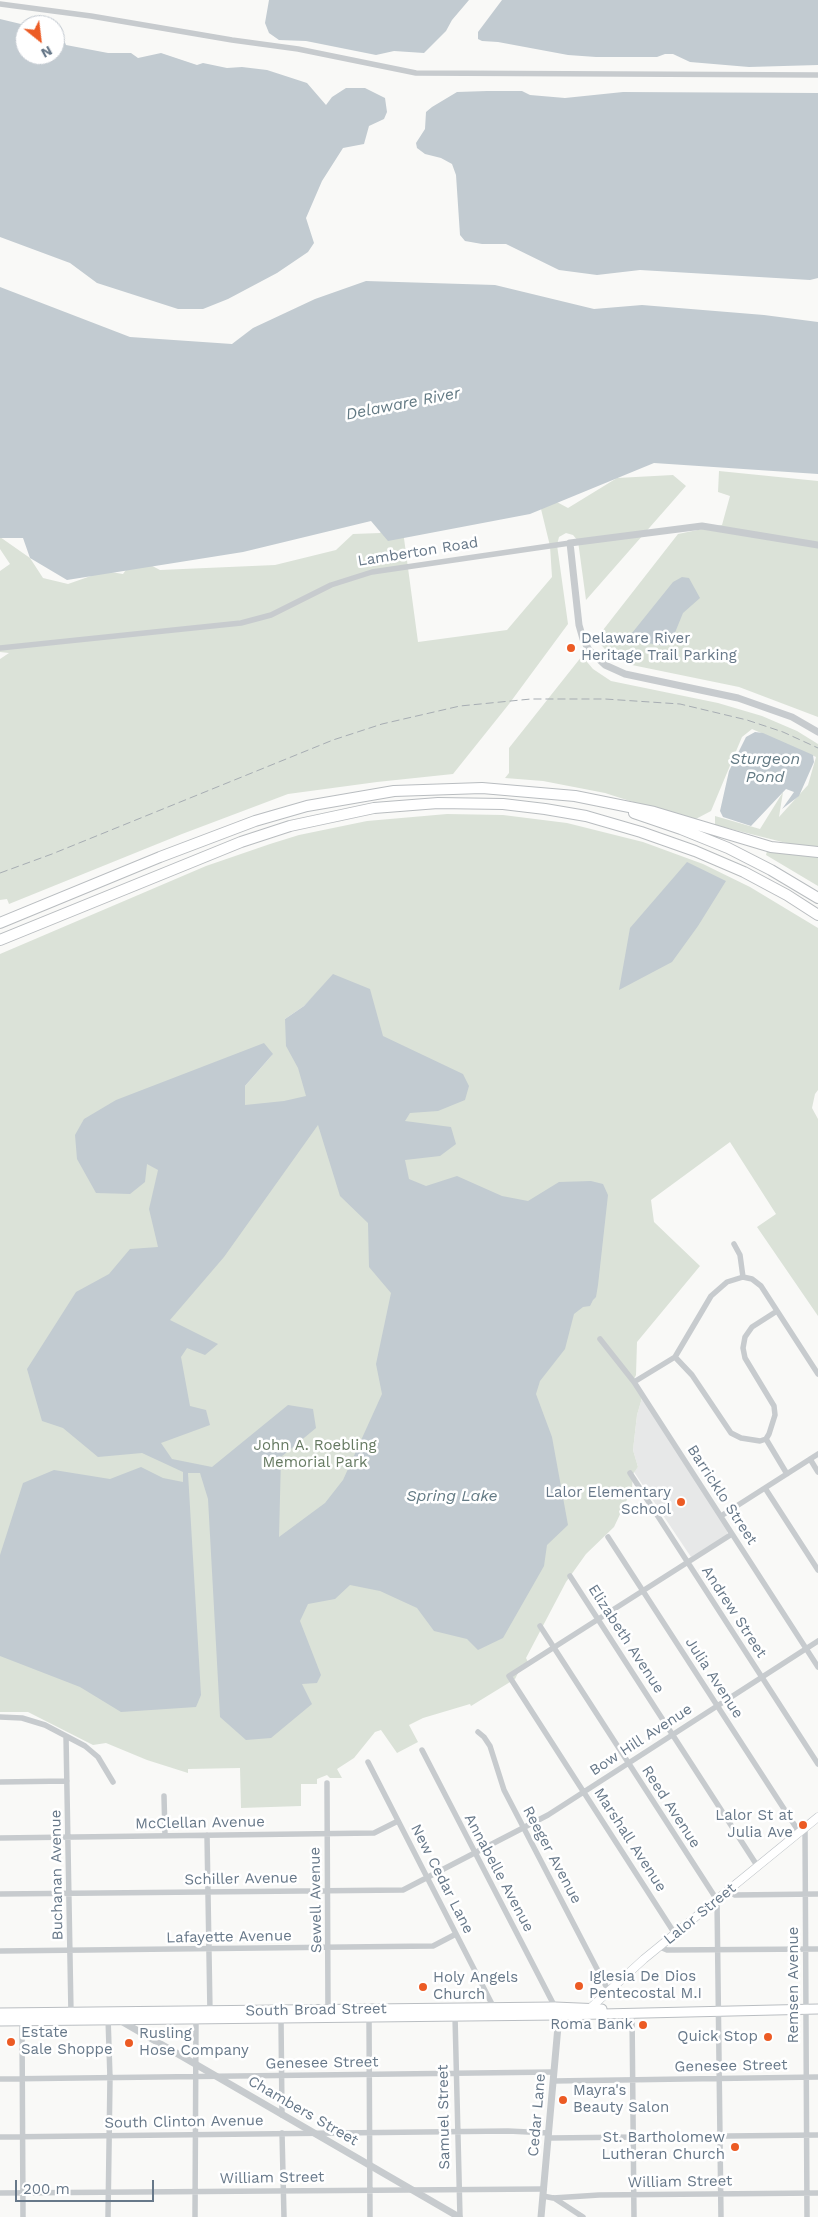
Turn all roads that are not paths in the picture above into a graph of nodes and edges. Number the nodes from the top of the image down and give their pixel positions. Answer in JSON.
{"nodes":[{"id":1,"x":0,"y":4,"type":"edge"},
{"id":2,"x":818,"y":76,"type":"edge"},
{"id":3,"x":570,"y":543,"type":"junction"},
{"id":4,"x":818,"y":545,"type":"edge"},
{"id":5,"x":0,"y":648,"type":"edge"},
{"id":6,"x":792,"y":717,"type":"junction"},
{"id":7,"x":818,"y":726,"type":"edge"},
{"id":8,"x":818,"y":732,"type":"edge"},
{"id":9,"x":526,"y":791,"type":"junction"},
{"id":10,"x":818,"y":852,"type":"edge"},
{"id":11,"x":818,"y":898,"type":"edge"},
{"id":12,"x":818,"y":915,"type":"edge"},
{"id":13,"x":0,"y":923,"type":"edge"},
{"id":14,"x":0,"y":940,"type":"edge"},
{"id":15,"x":734,"y":1244,"type":"dead end"},
{"id":16,"x":743,"y":1276,"type":"junction"},
{"id":17,"x":777,"y":1311,"type":"junction"},
{"id":18,"x":600,"y":1339,"type":"dead end"},
{"id":19,"x":675,"y":1357,"type":"junction"},
{"id":20,"x":818,"y":1374,"type":"edge"},
{"id":21,"x":634,"y":1382,"type":"junction"},
{"id":22,"x":766,"y":1439,"type":"junction"},
{"id":23,"x":818,"y":1454,"type":"edge"},
{"id":24,"x":810,"y":1459,"type":"junction"},
{"id":25,"x":818,"y":1472,"type":"edge"},
{"id":26,"x":630,"y":1473,"type":"dead end"},
{"id":27,"x":787,"y":1474,"type":"junction"},
{"id":28,"x":765,"y":1488,"type":"junction"},
{"id":29,"x":721,"y":1516,"type":"junction"},
{"id":30,"x":732,"y":1534,"type":"junction"},
{"id":31,"x":608,"y":1537,"type":"dead end"},
{"id":32,"x":688,"y":1562,"type":"junction"},
{"id":33,"x":818,"y":1570,"type":"edge"},
{"id":34,"x":570,"y":1576,"type":"dead end"},
{"id":35,"x":643,"y":1591,"type":"junction"},
{"id":36,"x":598,"y":1620,"type":"junction"},
{"id":37,"x":540,"y":1626,"type":"dead end"},
{"id":38,"x":818,"y":1642,"type":"edge"},
{"id":39,"x":554,"y":1648,"type":"junction"},
{"id":40,"x":806,"y":1649,"type":"junction"},
{"id":41,"x":818,"y":1667,"type":"edge"},
{"id":42,"x":762,"y":1678,"type":"junction"},
{"id":43,"x":718,"y":1706,"type":"junction"},
{"id":44,"x":0,"y":1717,"type":"edge"},
{"id":45,"x":478,"y":1732,"type":"dead end"},
{"id":46,"x":673,"y":1735,"type":"junction"},
{"id":47,"x":66,"y":1736,"type":"junction"},
{"id":48,"x":422,"y":1750,"type":"dead end"},
{"id":49,"x":368,"y":1762,"type":"dead end"},
{"id":50,"x":628,"y":1763,"type":"junction"},
{"id":51,"x":818,"y":1764,"type":"edge"},
{"id":52,"x":67,"y":1781,"type":"junction"},
{"id":53,"x":0,"y":1782,"type":"edge"},
{"id":54,"x":113,"y":1782,"type":"dead end"},
{"id":55,"x":327,"y":1783,"type":"dead end"},
{"id":56,"x":584,"y":1792,"type":"junction"},
{"id":57,"x":164,"y":1796,"type":"dead end"},
{"id":58,"x":818,"y":1817,"type":"edge"},
{"id":59,"x":398,"y":1821,"type":"junction"},
{"id":60,"x":523,"y":1828,"type":"junction"},
{"id":61,"x":802,"y":1830,"type":"junction"},
{"id":62,"x":327,"y":1834,"type":"junction"},
{"id":63,"x":165,"y":1835,"type":"junction"},
{"id":64,"x":207,"y":1835,"type":"junction"},
{"id":65,"x":69,"y":1836,"type":"junction"},
{"id":66,"x":0,"y":1838,"type":"edge"},
{"id":67,"x":474,"y":1853,"type":"junction"},
{"id":68,"x":758,"y":1866,"type":"junction"},
{"id":69,"x":427,"y":1877,"type":"junction"},
{"id":70,"x":728,"y":1890,"type":"junction"},
{"id":71,"x":328,"y":1891,"type":"junction"},
{"id":72,"x":207,"y":1892,"type":"junction"},
{"id":73,"x":0,"y":1894,"type":"edge"},
{"id":74,"x":70,"y":1894,"type":"junction"},
{"id":75,"x":806,"y":1894,"type":"junction"},
{"id":76,"x":818,"y":1894,"type":"edge"},
{"id":77,"x":716,"y":1900,"type":"junction"},
{"id":78,"x":456,"y":1934,"type":"junction"},
{"id":79,"x":675,"y":1934,"type":"junction"},
{"id":80,"x":660,"y":1946,"type":"junction"},
{"id":81,"x":329,"y":1948,"type":"junction"},
{"id":82,"x":210,"y":1949,"type":"junction"},
{"id":83,"x":718,"y":1949,"type":"junction"},
{"id":84,"x":807,"y":1949,"type":"junction"},
{"id":85,"x":818,"y":1949,"type":"edge"},
{"id":86,"x":0,"y":1951,"type":"edge"},
{"id":87,"x":71,"y":1951,"type":"junction"},
{"id":88,"x":608,"y":1990,"type":"junction"},
{"id":89,"x":494,"y":2008,"type":"junction"},
{"id":90,"x":806,"y":2009,"type":"junction"},
{"id":91,"x":818,"y":2009,"type":"edge"},
{"id":92,"x":557,"y":2011,"type":"junction"},
{"id":93,"x":587,"y":2011,"type":"junction"},
{"id":94,"x":718,"y":2011,"type":"junction"},
{"id":95,"x":632,"y":2012,"type":"junction"},
{"id":96,"x":0,"y":2013,"type":"edge"},
{"id":97,"x":71,"y":2013,"type":"junction"},
{"id":98,"x":369,"y":2013,"type":"junction"},
{"id":99,"x":328,"y":2014,"type":"junction"},
{"id":100,"x":211,"y":2015,"type":"junction"},
{"id":101,"x":94,"y":2016,"type":"junction"},
{"id":102,"x":108,"y":2016,"type":"junction"},
{"id":103,"x":455,"y":2016,"type":"junction"},
{"id":104,"x":196,"y":2019,"type":"junction"},
{"id":105,"x":281,"y":2019,"type":"junction"},
{"id":106,"x":119,"y":2020,"type":"junction"},
{"id":107,"x":0,"y":2021,"type":"edge"},
{"id":108,"x":22,"y":2021,"type":"junction"},
{"id":109,"x":196,"y":2065,"type":"junction"},
{"id":110,"x":554,"y":2072,"type":"junction"},
{"id":111,"x":456,"y":2074,"type":"junction"},
{"id":112,"x":370,"y":2075,"type":"junction"},
{"id":113,"x":282,"y":2076,"type":"junction"},
{"id":114,"x":196,"y":2077,"type":"junction"},
{"id":115,"x":216,"y":2077,"type":"junction"},
{"id":116,"x":818,"y":2077,"type":"edge"},
{"id":117,"x":110,"y":2078,"type":"junction"},
{"id":118,"x":719,"y":2078,"type":"junction"},
{"id":119,"x":806,"y":2078,"type":"junction"},
{"id":120,"x":23,"y":2079,"type":"junction"},
{"id":121,"x":0,"y":2080,"type":"edge"},
{"id":122,"x":632,"y":2080,"type":"junction"},
{"id":123,"x":553,"y":2081,"type":"junction"},
{"id":124,"x":282,"y":2115,"type":"junction"},
{"id":125,"x":457,"y":2131,"type":"junction"},
{"id":126,"x":368,"y":2132,"type":"junction"},
{"id":127,"x":313,"y":2133,"type":"junction"},
{"id":128,"x":282,"y":2134,"type":"junction"},
{"id":129,"x":195,"y":2135,"type":"junction"},
{"id":130,"x":549,"y":2135,"type":"junction"},
{"id":131,"x":806,"y":2135,"type":"junction"},
{"id":132,"x":818,"y":2135,"type":"edge"},
{"id":133,"x":108,"y":2136,"type":"junction"},
{"id":134,"x":0,"y":2137,"type":"edge"},
{"id":135,"x":23,"y":2137,"type":"junction"},
{"id":136,"x":720,"y":2137,"type":"junction"},
{"id":137,"x":633,"y":2138,"type":"junction"},
{"id":138,"x":369,"y":2166,"type":"junction"},
{"id":139,"x":410,"y":2189,"type":"junction"},
{"id":140,"x":458,"y":2189,"type":"junction"},
{"id":141,"x":369,"y":2190,"type":"junction"},
{"id":142,"x":283,"y":2191,"type":"junction"},
{"id":143,"x":108,"y":2192,"type":"junction"},
{"id":144,"x":195,"y":2192,"type":"junction"},
{"id":145,"x":544,"y":2192,"type":"junction"},
{"id":146,"x":0,"y":2193,"type":"edge"},
{"id":147,"x":23,"y":2193,"type":"junction"},
{"id":148,"x":807,"y":2193,"type":"junction"},
{"id":149,"x":818,"y":2193,"type":"edge"},
{"id":150,"x":720,"y":2194,"type":"junction"},
{"id":151,"x":634,"y":2195,"type":"junction"},
{"id":152,"x":553,"y":2198,"type":"junction"},
{"id":153,"x":23,"y":2217,"type":"edge"},
{"id":154,"x":108,"y":2217,"type":"edge"},
{"id":155,"x":195,"y":2217,"type":"edge"},
{"id":156,"x":284,"y":2217,"type":"edge"},
{"id":157,"x":370,"y":2217,"type":"edge"},
{"id":158,"x":459,"y":2217,"type":"edge"},
{"id":159,"x":541,"y":2217,"type":"edge"},
{"id":160,"x":584,"y":2217,"type":"edge"},
{"id":161,"x":634,"y":2217,"type":"edge"},
{"id":162,"x":721,"y":2217,"type":"edge"},
{"id":163,"x":807,"y":2217,"type":"edge"}],
"edges":[{"from":1,"to":2,"type":"street"},
{"from":3,"to":4,"type":"street","name":"Lamberton Road"},
{"from":3,"to":5,"type":"street","name":"Lamberton Road"},
{"from":3,"to":6,"type":"street"},
{"from":6,"to":7,"type":"street"},
{"from":6,"to":8,"type":"street"},
{"from":9,"to":10,"type":"highway"},
{"from":9,"to":11,"type":"highway"},
{"from":9,"to":13,"type":"highway"},
{"from":12,"to":14,"type":"highway"},
{"from":15,"to":16,"type":"street"},
{"from":16,"to":17,"type":"street"},
{"from":16,"to":19,"type":"street"},
{"from":17,"to":20,"type":"street"},
{"from":17,"to":22,"type":"street"},
{"from":18,"to":21,"type":"street","name":"Barricklo Street"},
{"from":19,"to":21,"type":"street"},
{"from":19,"to":22,"type":"street"},
{"from":21,"to":29,"type":"street","name":"Barricklo Street"},
{"from":22,"to":27,"type":"street"},
{"from":23,"to":24,"type":"street"},
{"from":24,"to":25,"type":"street"},
{"from":24,"to":27,"type":"street"},
{"from":26,"to":32,"type":"street","name":"Andrew Street"},
{"from":27,"to":28,"type":"street"},
{"from":28,"to":29,"type":"street"},
{"from":28,"to":33,"type":"street"},
{"from":29,"to":30,"type":"street","name":"Barricklo Street"},
{"from":30,"to":32,"type":"street"},
{"from":30,"to":40,"type":"street","name":"Barricklo Street"},
{"from":31,"to":35,"type":"street","name":"Julia Avenue"},
{"from":32,"to":35,"type":"street"},
{"from":32,"to":42,"type":"street","name":"Andrew Street"},
{"from":34,"to":36,"type":"street","name":"Elizabeth Avenue"},
{"from":35,"to":36,"type":"street"},
{"from":35,"to":43,"type":"street","name":"Julia Avenue"},
{"from":36,"to":39,"type":"street"},
{"from":36,"to":46,"type":"street","name":"Elizabeth Avenue"},
{"from":37,"to":39,"type":"street","name":"Reed Avenue"},
{"from":38,"to":40,"type":"street","name":"Bow Hill Avenue"},
{"from":39,"to":50,"type":"street","name":"Reed Avenue"},
{"from":39,"to":56,"type":"street","name":"Marshall Avenue"},
{"from":40,"to":41,"type":"street","name":"Barricklo Street"},
{"from":40,"to":42,"type":"street","name":"Bow Hill Avenue"},
{"from":42,"to":43,"type":"street","name":"Bow Hill Avenue"},
{"from":42,"to":51,"type":"street","name":"Andrew Street"},
{"from":43,"to":46,"type":"street","name":"Bow Hill Avenue"},
{"from":43,"to":61,"type":"street","name":"Julia Avenue"},
{"from":44,"to":47,"type":"street"},
{"from":45,"to":60,"type":"street","name":"Reeger Avenue"},
{"from":46,"to":50,"type":"street","name":"Bow Hill Avenue"},
{"from":46,"to":68,"type":"street","name":"Elizabeth Avenue"},
{"from":47,"to":52,"type":"street","name":"Buchanan Avenue"},
{"from":47,"to":54,"type":"street"},
{"from":48,"to":67,"type":"street","name":"Annabelle Avenue"},
{"from":49,"to":59,"type":"street","name":"New Cedar Lane"},
{"from":50,"to":56,"type":"street","name":"Bow Hill Avenue"},
{"from":50,"to":77,"type":"street","name":"Reed Avenue"},
{"from":52,"to":53,"type":"street"},
{"from":52,"to":65,"type":"street","name":"Buchanan Avenue"},
{"from":55,"to":62,"type":"street","name":"Sewell Avenue"},
{"from":56,"to":60,"type":"street","name":"Bow Hill Avenue"},
{"from":56,"to":79,"type":"street","name":"Marshall Avenue"},
{"from":57,"to":63,"type":"street"},
{"from":58,"to":61,"type":"main road","name":"Lalor Street"},
{"from":59,"to":62,"type":"street","name":"McClellan Avenue"},
{"from":59,"to":69,"type":"street","name":"New Cedar Lane"},
{"from":60,"to":67,"type":"street","name":"Bow Hill Avenue"},
{"from":60,"to":88,"type":"street","name":"Reeger Avenue"},
{"from":61,"to":68,"type":"main road","name":"Lalor Street"},
{"from":61,"to":75,"type":"street","name":"Remsen Avenue"},
{"from":62,"to":64,"type":"street","name":"McClellan Avenue"},
{"from":62,"to":71,"type":"street","name":"Sewell Avenue"},
{"from":63,"to":64,"type":"street","name":"McClellan Avenue"},
{"from":63,"to":65,"type":"street","name":"McClellan Avenue"},
{"from":64,"to":72,"type":"street"},
{"from":65,"to":66,"type":"street","name":"McClellan Avenue"},
{"from":65,"to":74,"type":"street","name":"Buchanan Avenue"},
{"from":67,"to":69,"type":"street","name":"Schiller Avenue"},
{"from":67,"to":92,"type":"street","name":"Annabelle Avenue"},
{"from":68,"to":70,"type":"main road","name":"Lalor Street"},
{"from":69,"to":71,"type":"street","name":"Schiller Avenue"},
{"from":69,"to":78,"type":"street","name":"New Cedar Lane"},
{"from":70,"to":75,"type":"street"},
{"from":70,"to":77,"type":"main road","name":"Lalor Street"},
{"from":71,"to":72,"type":"street","name":"Schiller Avenue"},
{"from":71,"to":81,"type":"street","name":"Sewell Avenue"},
{"from":72,"to":74,"type":"street","name":"Schiller Avenue"},
{"from":72,"to":82,"type":"street"},
{"from":73,"to":74,"type":"street","name":"Schiller Avenue"},
{"from":74,"to":87,"type":"street","name":"Buchanan Avenue"},
{"from":75,"to":76,"type":"street"},
{"from":75,"to":84,"type":"street","name":"Remsen Avenue"},
{"from":77,"to":79,"type":"main road","name":"Lalor Street"},
{"from":77,"to":83,"type":"street"},
{"from":78,"to":81,"type":"street","name":"Lafayette Avenue"},
{"from":78,"to":89,"type":"street","name":"New Cedar Lane"},
{"from":79,"to":80,"type":"main road","name":"Lalor Street"},
{"from":80,"to":83,"type":"street"},
{"from":80,"to":88,"type":"main road","name":"Lalor Street"},
{"from":81,"to":82,"type":"street","name":"Lafayette Avenue"},
{"from":81,"to":99,"type":"street","name":"Sewell Avenue"},
{"from":82,"to":87,"type":"street","name":"Lafayette Avenue"},
{"from":82,"to":100,"type":"street"},
{"from":83,"to":84,"type":"street"},
{"from":83,"to":94,"type":"street"},
{"from":84,"to":85,"type":"street"},
{"from":84,"to":90,"type":"street","name":"Remsen Avenue"},
{"from":86,"to":87,"type":"street","name":"Lafayette Avenue"},
{"from":87,"to":97,"type":"street","name":"Buchanan Avenue"},
{"from":88,"to":93,"type":"main road","name":"Lalor Street"},
{"from":89,"to":92,"type":"main road","name":"South Broad Street"},
{"from":89,"to":98,"type":"main road","name":"South Broad Street"},
{"from":90,"to":91,"type":"main road","name":"South Broad Street"},
{"from":90,"to":94,"type":"main road","name":"South Broad Street"},
{"from":90,"to":119,"type":"street","name":"Remsen Avenue"},
{"from":92,"to":93,"type":"main road","name":"South Broad Street"},
{"from":92,"to":103,"type":"main road","name":"South Broad Street"},
{"from":92,"to":110,"type":"street","name":"Cedar Lane"},
{"from":93,"to":95,"type":"main road","name":"South Broad Street"},
{"from":94,"to":95,"type":"main road","name":"South Broad Street"},
{"from":94,"to":118,"type":"street"},
{"from":95,"to":122,"type":"street"},
{"from":96,"to":97,"type":"main road","name":"South Broad Street"},
{"from":97,"to":101,"type":"main road","name":"South Broad Street"},
{"from":98,"to":99,"type":"main road","name":"South Broad Street"},
{"from":98,"to":103,"type":"main road","name":"South Broad Street"},
{"from":98,"to":112,"type":"street"},
{"from":99,"to":100,"type":"main road","name":"South Broad Street"},
{"from":99,"to":105,"type":"main road","name":"South Broad Street"},
{"from":100,"to":102,"type":"main road","name":"South Broad Street"},
{"from":100,"to":104,"type":"main road","name":"South Broad Street"},
{"from":100,"to":105,"type":"main road","name":"South Broad Street"},
{"from":101,"to":102,"type":"main road","name":"South Broad Street"},
{"from":101,"to":108,"type":"main road","name":"South Broad Street"},
{"from":102,"to":106,"type":"main road","name":"South Broad Street"},
{"from":102,"to":117,"type":"street"},
{"from":103,"to":111,"type":"street","name":"Samuel Street"},
{"from":104,"to":106,"type":"main road","name":"South Broad Street"},
{"from":104,"to":109,"type":"street"},
{"from":105,"to":113,"type":"street"},
{"from":106,"to":109,"type":"street","name":"Chambers Street"},
{"from":107,"to":108,"type":"main road","name":"South Broad Street"},
{"from":108,"to":120,"type":"street"},
{"from":109,"to":114,"type":"street"},
{"from":109,"to":115,"type":"street","name":"Chambers Street"},
{"from":110,"to":111,"type":"street","name":"Genesee Street"},
{"from":110,"to":123,"type":"street","name":"Cedar Lane"},
{"from":111,"to":112,"type":"street","name":"Genesee Street"},
{"from":111,"to":125,"type":"street","name":"Samuel Street"},
{"from":112,"to":113,"type":"street","name":"Genesee Street"},
{"from":112,"to":126,"type":"street"},
{"from":113,"to":115,"type":"street","name":"Genesee Street"},
{"from":113,"to":124,"type":"street"},
{"from":114,"to":115,"type":"street","name":"Genesee Street"},
{"from":114,"to":117,"type":"street","name":"Genesee Street"},
{"from":114,"to":129,"type":"street"},
{"from":115,"to":124,"type":"street","name":"Chambers Street"},
{"from":116,"to":119,"type":"street","name":"Genesee Street"},
{"from":117,"to":120,"type":"street","name":"Genesee Street"},
{"from":117,"to":133,"type":"street"},
{"from":118,"to":119,"type":"street","name":"Genesee Street"},
{"from":118,"to":122,"type":"street","name":"Genesee Street"},
{"from":118,"to":136,"type":"street"},
{"from":119,"to":131,"type":"street","name":"Remsen Avenue"},
{"from":120,"to":121,"type":"street","name":"Genesee Street"},
{"from":120,"to":135,"type":"street"},
{"from":122,"to":123,"type":"street","name":"Genesee Street"},
{"from":122,"to":137,"type":"street"},
{"from":123,"to":130,"type":"street","name":"Cedar Lane"},
{"from":124,"to":127,"type":"street","name":"Chambers Street"},
{"from":125,"to":126,"type":"street","name":"South Clinton Avenue"},
{"from":125,"to":130,"type":"street","name":"South Clinton Avenue"},
{"from":125,"to":140,"type":"street","name":"Samuel Street"},
{"from":126,"to":127,"type":"street","name":"South Clinton Avenue"},
{"from":126,"to":138,"type":"street"},
{"from":127,"to":128,"type":"street","name":"South Clinton Avenue"},
{"from":127,"to":138,"type":"street","name":"Chambers Street"},
{"from":128,"to":129,"type":"street","name":"South Clinton Avenue"},
{"from":128,"to":142,"type":"street"},
{"from":129,"to":133,"type":"street","name":"South Clinton Avenue"},
{"from":129,"to":144,"type":"street"},
{"from":130,"to":137,"type":"street","name":"South Clinton Avenue"},
{"from":130,"to":145,"type":"street","name":"Cedar Lane"},
{"from":131,"to":132,"type":"street","name":"South Clinton Avenue"},
{"from":131,"to":136,"type":"street","name":"South Clinton Avenue"},
{"from":131,"to":148,"type":"street","name":"Remsen Avenue"},
{"from":133,"to":135,"type":"street","name":"South Clinton Avenue"},
{"from":133,"to":143,"type":"street"},
{"from":134,"to":135,"type":"street","name":"South Clinton Avenue"},
{"from":135,"to":147,"type":"street"},
{"from":136,"to":137,"type":"street","name":"South Clinton Avenue"},
{"from":136,"to":150,"type":"street"},
{"from":137,"to":151,"type":"street"},
{"from":138,"to":139,"type":"street","name":"Chambers Street"},
{"from":138,"to":141,"type":"street"},
{"from":139,"to":140,"type":"street","name":"William Street"},
{"from":139,"to":141,"type":"street","name":"William Street"},
{"from":139,"to":158,"type":"street","name":"Chambers Street"},
{"from":140,"to":145,"type":"street","name":"William Street"},
{"from":140,"to":158,"type":"street","name":"Samuel Street"},
{"from":141,"to":142,"type":"street","name":"William Street"},
{"from":141,"to":157,"type":"street"},
{"from":142,"to":144,"type":"street","name":"William Street"},
{"from":142,"to":156,"type":"street"},
{"from":143,"to":144,"type":"street","name":"William Street"},
{"from":143,"to":147,"type":"street","name":"William Street"},
{"from":143,"to":154,"type":"street"},
{"from":144,"to":155,"type":"street"},
{"from":145,"to":152,"type":"street","name":"William Street"},
{"from":145,"to":159,"type":"street","name":"Cedar Lane"},
{"from":146,"to":147,"type":"street","name":"William Street"},
{"from":147,"to":153,"type":"street"},
{"from":148,"to":149,"type":"street","name":"William Street"},
{"from":148,"to":150,"type":"street","name":"William Street"},
{"from":148,"to":163,"type":"street"},
{"from":150,"to":151,"type":"street","name":"William Street"},
{"from":150,"to":162,"type":"street"},
{"from":151,"to":152,"type":"street","name":"William Street"},
{"from":151,"to":161,"type":"street"},
{"from":152,"to":160,"type":"street"}]}
